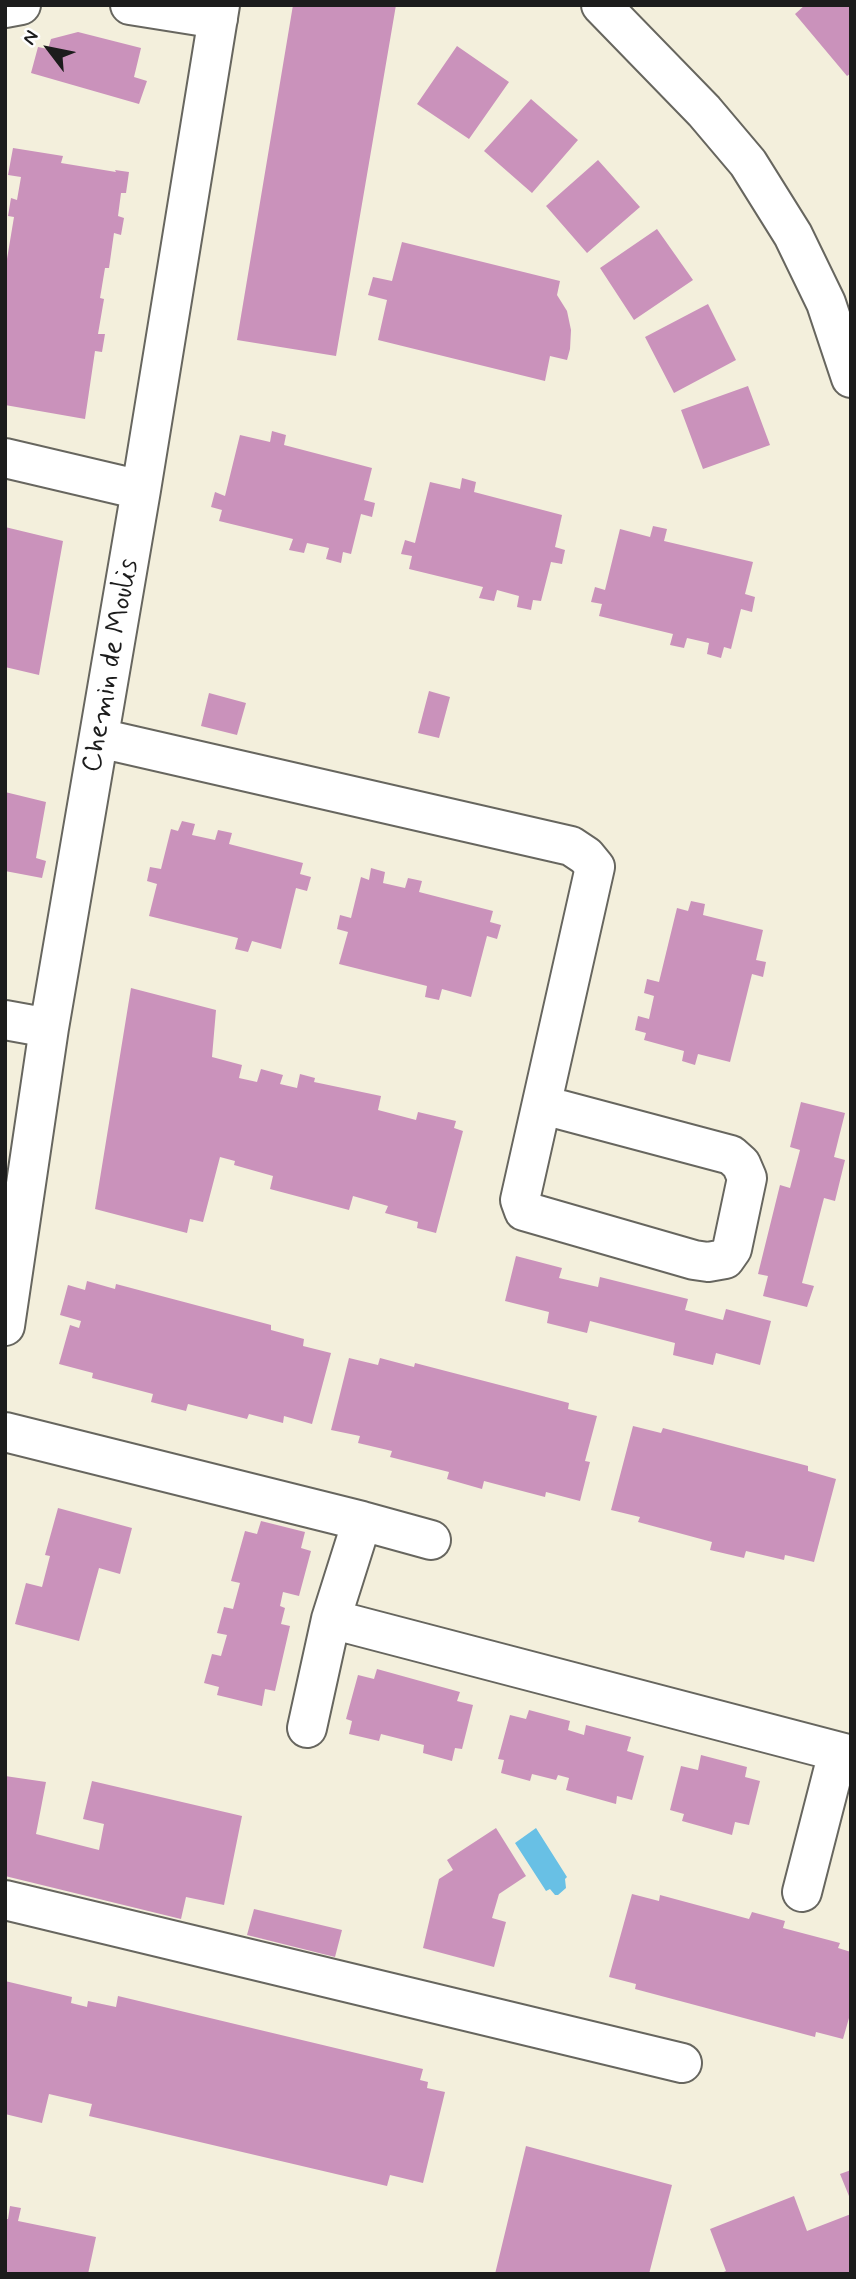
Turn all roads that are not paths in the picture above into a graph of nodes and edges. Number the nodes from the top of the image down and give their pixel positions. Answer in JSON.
{"nodes":[{"id":1,"x":21,"y":5,"type":"edge"},
{"id":2,"x":130,"y":5,"type":"edge"},
{"id":3,"x":601,"y":5,"type":"edge"},
{"id":4,"x":5,"y":8,"type":"edge"},
{"id":5,"x":219,"y":12,"type":"edge"},
{"id":6,"x":851,"y":377,"type":"edge"},
{"id":7,"x":5,"y":458,"type":"edge"},
{"id":8,"x":141,"y":490,"type":"junction"},
{"id":9,"x":99,"y":738,"type":"junction"},
{"id":10,"x":5,"y":1020,"type":"edge"},
{"id":11,"x":50,"y":1028,"type":"junction"},
{"id":12,"x":543,"y":1105,"type":"junction"},
{"id":13,"x":5,"y":1326,"type":"edge"},
{"id":14,"x":5,"y":1432,"type":"edge"},
{"id":15,"x":362,"y":1521,"type":"junction"},
{"id":16,"x":430,"y":1540,"type":"dead end"},
{"id":17,"x":331,"y":1619,"type":"junction"},
{"id":18,"x":307,"y":1728,"type":"dead end"},
{"id":19,"x":844,"y":1754,"type":"edge"},
{"id":20,"x":802,"y":1892,"type":"dead end"},
{"id":21,"x":5,"y":1900,"type":"edge"},
{"id":22,"x":682,"y":2063,"type":"dead end"}],
"edges":[{"from":1,"to":4,"type":"street"},
{"from":2,"to":5,"type":"street"},
{"from":3,"to":6,"type":"street"},
{"from":5,"to":8,"type":"street","name":"Chemin de Moulis"},
{"from":7,"to":8,"type":"street"},
{"from":8,"to":9,"type":"street","name":"Chemin de Moulis"},
{"from":9,"to":11,"type":"street","name":"Chemin de Moulis"},
{"from":9,"to":12,"type":"street"},
{"from":10,"to":11,"type":"street"},
{"from":11,"to":13,"type":"street","name":"Chemin de Moulis"},
{"from":12,"to":12,"type":"street"},
{"from":14,"to":15,"type":"street"},
{"from":15,"to":16,"type":"street"},
{"from":15,"to":17,"type":"street"},
{"from":17,"to":18,"type":"street"},
{"from":17,"to":19,"type":"street"},
{"from":19,"to":20,"type":"street"},
{"from":21,"to":22,"type":"street"}]}
